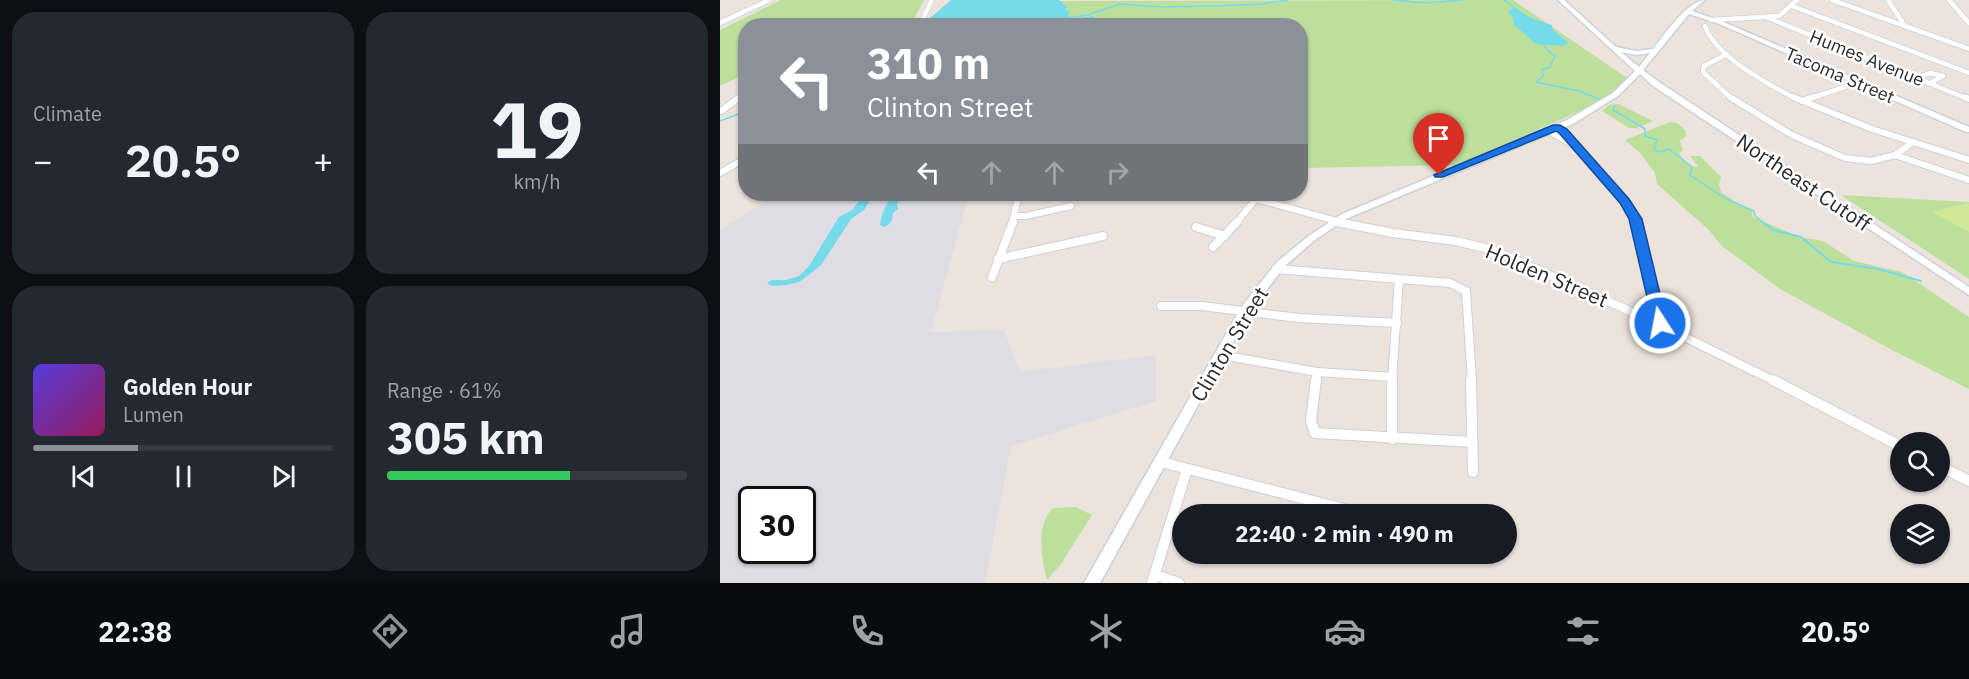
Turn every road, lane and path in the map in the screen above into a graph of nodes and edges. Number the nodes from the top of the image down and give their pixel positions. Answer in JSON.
{"nodes":[{"id":1,"x":769,"y":0,"type":"edge"},
{"id":2,"x":932,"y":0,"type":"edge"},
{"id":3,"x":1561,"y":0,"type":"edge"},
{"id":4,"x":1702,"y":0,"type":"edge"},
{"id":5,"x":1797,"y":0,"type":"edge"},
{"id":6,"x":1832,"y":0,"type":"edge"},
{"id":7,"x":1888,"y":0,"type":"edge"},
{"id":8,"x":1949,"y":0,"type":"edge"},
{"id":9,"x":1792,"y":6,"type":"junction"},
{"id":10,"x":1686,"y":13,"type":"junction"},
{"id":11,"x":1766,"y":17,"type":"junction"},
{"id":12,"x":923,"y":18,"type":"edge"},
{"id":13,"x":720,"y":23,"type":"edge"},
{"id":14,"x":1708,"y":23,"type":"junction"},
{"id":15,"x":1969,"y":23,"type":"edge"},
{"id":16,"x":1905,"y":26,"type":"junction"},
{"id":17,"x":1613,"y":48,"type":"junction"},
{"id":18,"x":1969,"y":49,"type":"edge"},
{"id":19,"x":1654,"y":51,"type":"junction"},
{"id":20,"x":1727,"y":54,"type":"junction"},
{"id":21,"x":1639,"y":71,"type":"junction"},
{"id":22,"x":1969,"y":73,"type":"edge"},
{"id":23,"x":1917,"y":78,"type":"junction"},
{"id":24,"x":1630,"y":82,"type":"junction"},
{"id":25,"x":1859,"y":82,"type":"junction"},
{"id":26,"x":1930,"y":83,"type":"junction"},
{"id":27,"x":1656,"y":84,"type":"junction"},
{"id":28,"x":1969,"y":99,"type":"edge"},
{"id":29,"x":738,"y":100,"type":"edge"},
{"id":30,"x":1802,"y":100,"type":"junction"},
{"id":31,"x":721,"y":111,"type":"edge"},
{"id":32,"x":1553,"y":129,"type":"junction"},
{"id":33,"x":1969,"y":130,"type":"edge"},
{"id":34,"x":1912,"y":141,"type":"junction"},
{"id":35,"x":1895,"y":155,"type":"junction"},
{"id":36,"x":1969,"y":160,"type":"edge"},
{"id":37,"x":738,"y":162,"type":"edge"},
{"id":38,"x":720,"y":172,"type":"edge"},
{"id":39,"x":1969,"y":180,"type":"edge"},
{"id":40,"x":1018,"y":201,"type":"edge"},
{"id":41,"x":1254,"y":201,"type":"edge"},
{"id":42,"x":1263,"y":201,"type":"edge"},
{"id":43,"x":1071,"y":206,"type":"dead end"},
{"id":44,"x":1015,"y":216,"type":"junction"},
{"id":45,"x":1337,"y":221,"type":"junction"},
{"id":46,"x":1196,"y":227,"type":"dead end"},
{"id":47,"x":1103,"y":236,"type":"dead end"},
{"id":48,"x":1225,"y":236,"type":"junction"},
{"id":49,"x":1213,"y":247,"type":"dead end"},
{"id":50,"x":998,"y":259,"type":"junction"},
{"id":51,"x":1276,"y":269,"type":"junction"},
{"id":52,"x":992,"y":277,"type":"dead end"},
{"id":53,"x":1399,"y":279,"type":"junction"},
{"id":54,"x":1969,"y":292,"type":"edge"},
{"id":55,"x":1161,"y":306,"type":"dead end"},
{"id":56,"x":1244,"y":312,"type":"junction"},
{"id":57,"x":1397,"y":322,"type":"junction"},
{"id":58,"x":1660,"y":323,"type":"junction"},
{"id":59,"x":1221,"y":355,"type":"junction"},
{"id":60,"x":1317,"y":372,"type":"junction"},
{"id":61,"x":1392,"y":377,"type":"junction"},
{"id":62,"x":1392,"y":439,"type":"junction"},
{"id":63,"x":1890,"y":441,"type":"edge"},
{"id":64,"x":1472,"y":442,"type":"junction"},
{"id":65,"x":1161,"y":462,"type":"junction"},
{"id":66,"x":1187,"y":469,"type":"junction"},
{"id":67,"x":1950,"y":471,"type":"edge"},
{"id":68,"x":1473,"y":472,"type":"dead end"},
{"id":69,"x":1969,"y":481,"type":"edge"},
{"id":70,"x":1328,"y":504,"type":"edge"},
{"id":71,"x":1153,"y":579,"type":"edge"},
{"id":72,"x":1092,"y":583,"type":"edge"},
{"id":73,"x":1179,"y":583,"type":"edge"}],
"edges":[{"from":1,"to":13,"type":"street"},
{"from":2,"to":12,"type":"street"},
{"from":3,"to":17,"type":"main road","name":"Northeast Cutoff"},
{"from":4,"to":10,"type":"main road","name":"Clinton Street"},
{"from":5,"to":9,"type":"street"},
{"from":6,"to":16,"type":"street"},
{"from":7,"to":16,"type":"street"},
{"from":8,"to":15,"type":"street"},
{"from":9,"to":11,"type":"street"},
{"from":9,"to":22,"type":"street"},
{"from":10,"to":14,"type":"main road","name":"Tacoma Street"},
{"from":10,"to":19,"type":"main road","name":"Clinton Street"},
{"from":11,"to":14,"type":"street"},
{"from":11,"to":23,"type":"street","name":"Humes Avenue"},
{"from":14,"to":20,"type":"street"},
{"from":14,"to":25,"type":"main road","name":"Tacoma Street"},
{"from":16,"to":18,"type":"street"},
{"from":17,"to":19,"type":"main road"},
{"from":17,"to":21,"type":"main road","name":"Northeast Cutoff"},
{"from":19,"to":21,"type":"main road","name":"Clinton Street"},
{"from":20,"to":30,"type":"street"},
{"from":20,"to":35,"type":"street"},
{"from":21,"to":24,"type":"main road","name":"Clinton Street"},
{"from":21,"to":27,"type":"main road","name":"Northeast Cutoff"},
{"from":23,"to":26,"type":"street","name":"Humes Avenue"},
{"from":23,"to":26,"type":"street"},
{"from":24,"to":27,"type":"main road"},
{"from":24,"to":32,"type":"main road","name":"Clinton Street"},
{"from":25,"to":30,"type":"street"},
{"from":25,"to":33,"type":"main road","name":"Tacoma Street"},
{"from":26,"to":28,"type":"street","name":"Humes Avenue"},
{"from":27,"to":54,"type":"main road","name":"Northeast Cutoff"},
{"from":29,"to":31,"type":"street"},
{"from":30,"to":34,"type":"street"},
{"from":32,"to":45,"type":"main road","name":"Clinton Street"},
{"from":32,"to":58,"type":"street"},
{"from":34,"to":35,"type":"street"},
{"from":34,"to":36,"type":"street"},
{"from":35,"to":39,"type":"street"},
{"from":37,"to":38,"type":"street"},
{"from":40,"to":44,"type":"street"},
{"from":41,"to":48,"type":"street"},
{"from":42,"to":45,"type":"street","name":"Holden Street"},
{"from":43,"to":44,"type":"street"},
{"from":44,"to":50,"type":"street"},
{"from":45,"to":51,"type":"main road","name":"Clinton Street"},
{"from":45,"to":58,"type":"street","name":"Holden Street"},
{"from":46,"to":48,"type":"street"},
{"from":47,"to":50,"type":"street"},
{"from":48,"to":49,"type":"street"},
{"from":50,"to":52,"type":"street"},
{"from":51,"to":53,"type":"street"},
{"from":51,"to":56,"type":"main road","name":"Clinton Street"},
{"from":53,"to":57,"type":"street"},
{"from":53,"to":64,"type":"street"},
{"from":55,"to":56,"type":"street"},
{"from":56,"to":57,"type":"street"},
{"from":56,"to":59,"type":"main road","name":"Clinton Street"},
{"from":57,"to":61,"type":"street"},
{"from":58,"to":63,"type":"street","name":"Holden Street"},
{"from":59,"to":60,"type":"street"},
{"from":59,"to":65,"type":"main road","name":"Clinton Street"},
{"from":60,"to":61,"type":"street"},
{"from":60,"to":62,"type":"street"},
{"from":61,"to":62,"type":"street"},
{"from":62,"to":64,"type":"street"},
{"from":64,"to":68,"type":"street"},
{"from":65,"to":66,"type":"street"},
{"from":65,"to":72,"type":"main road","name":"Clinton Street"},
{"from":66,"to":70,"type":"street"},
{"from":66,"to":71,"type":"street"},
{"from":67,"to":69,"type":"street"},
{"from":71,"to":73,"type":"street"}]}
